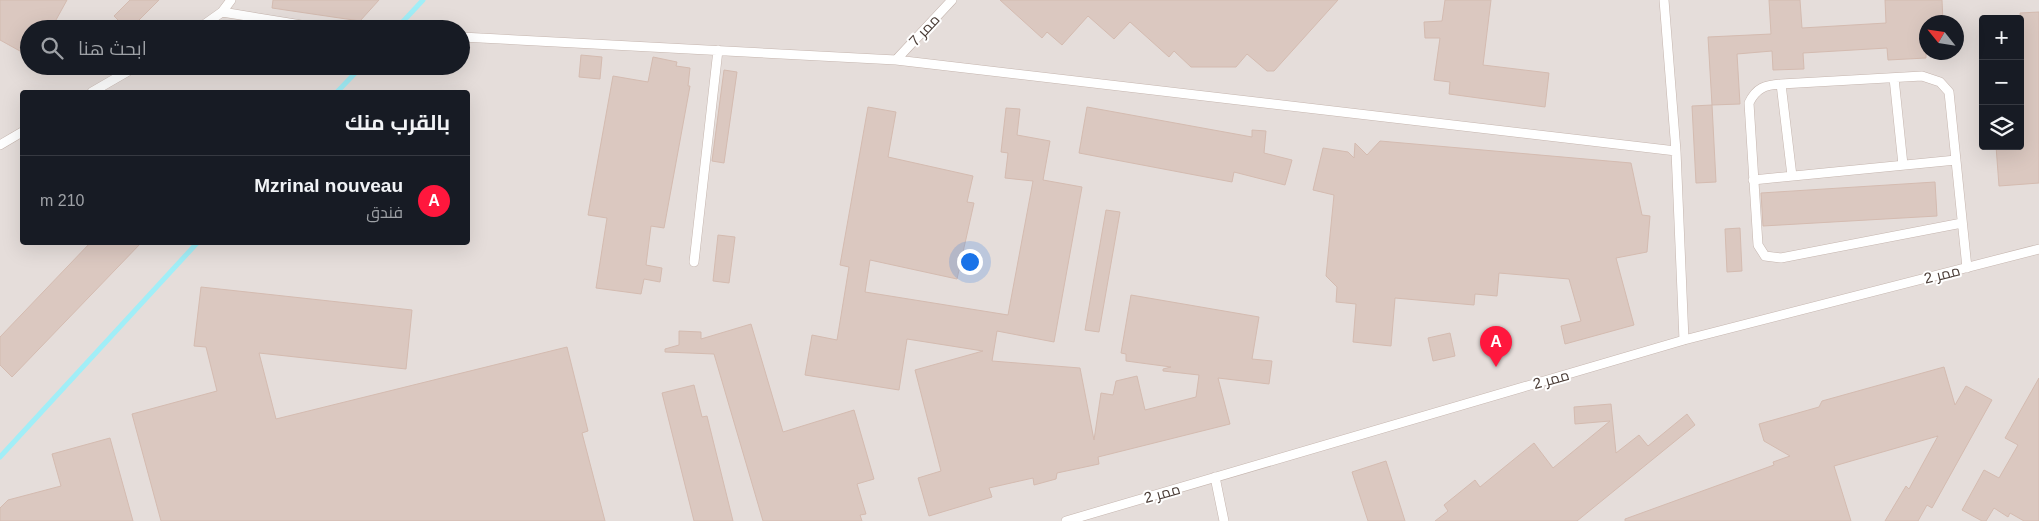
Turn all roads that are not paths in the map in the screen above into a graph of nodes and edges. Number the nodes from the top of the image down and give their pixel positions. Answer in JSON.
{"nodes":[{"id":1,"x":231,"y":0,"type":"edge"},
{"id":2,"x":952,"y":0,"type":"edge"},
{"id":3,"x":1664,"y":0,"type":"edge"},
{"id":4,"x":222,"y":12,"type":"junction"},
{"id":5,"x":211,"y":20,"type":"edge"},
{"id":6,"x":271,"y":20,"type":"edge"},
{"id":7,"x":470,"y":37,"type":"edge"},
{"id":8,"x":718,"y":50,"type":"junction"},
{"id":9,"x":896,"y":60,"type":"junction"},
{"id":10,"x":121,"y":75,"type":"edge"},
{"id":11,"x":1894,"y":78,"type":"junction"},
{"id":12,"x":1781,"y":84,"type":"junction"},
{"id":13,"x":95,"y":90,"type":"edge"},
{"id":14,"x":20,"y":133,"type":"edge"},
{"id":15,"x":0,"y":145,"type":"edge"},
{"id":16,"x":1676,"y":151,"type":"junction"},
{"id":17,"x":1956,"y":160,"type":"junction"},
{"id":18,"x":1903,"y":165,"type":"junction"},
{"id":19,"x":1792,"y":176,"type":"junction"},
{"id":20,"x":1754,"y":180,"type":"junction"},
{"id":21,"x":1962,"y":222,"type":"junction"},
{"id":22,"x":2039,"y":249,"type":"edge"},
{"id":23,"x":694,"y":262,"type":"dead end"},
{"id":24,"x":1967,"y":268,"type":"junction"},
{"id":25,"x":1684,"y":340,"type":"junction"},
{"id":26,"x":1215,"y":477,"type":"junction"},
{"id":27,"x":1066,"y":521,"type":"edge"},
{"id":28,"x":1224,"y":521,"type":"edge"}],
"edges":[{"from":1,"to":4,"type":"lane"},
{"from":2,"to":9,"type":"lane","name":"ممر 7"},
{"from":3,"to":16,"type":"lane"},
{"from":4,"to":5,"type":"lane"},
{"from":4,"to":6,"type":"lane"},
{"from":7,"to":8,"type":"lane"},
{"from":8,"to":9,"type":"lane"},
{"from":8,"to":23,"type":"lane"},
{"from":9,"to":16,"type":"lane"},
{"from":10,"to":13,"type":"lane"},
{"from":11,"to":12,"type":"lane"},
{"from":11,"to":17,"type":"lane"},
{"from":11,"to":18,"type":"lane"},
{"from":12,"to":19,"type":"lane"},
{"from":12,"to":20,"type":"lane"},
{"from":14,"to":15,"type":"lane"},
{"from":16,"to":25,"type":"lane"},
{"from":17,"to":18,"type":"lane"},
{"from":17,"to":21,"type":"lane"},
{"from":18,"to":19,"type":"lane"},
{"from":19,"to":20,"type":"lane"},
{"from":20,"to":21,"type":"lane"},
{"from":21,"to":24,"type":"lane"},
{"from":22,"to":24,"type":"lane","name":"ممر 2"},
{"from":24,"to":25,"type":"lane","name":"ممر 2"},
{"from":25,"to":26,"type":"lane","name":"ممر 2"},
{"from":26,"to":27,"type":"lane","name":"ممر 2"},
{"from":26,"to":28,"type":"lane"}]}
